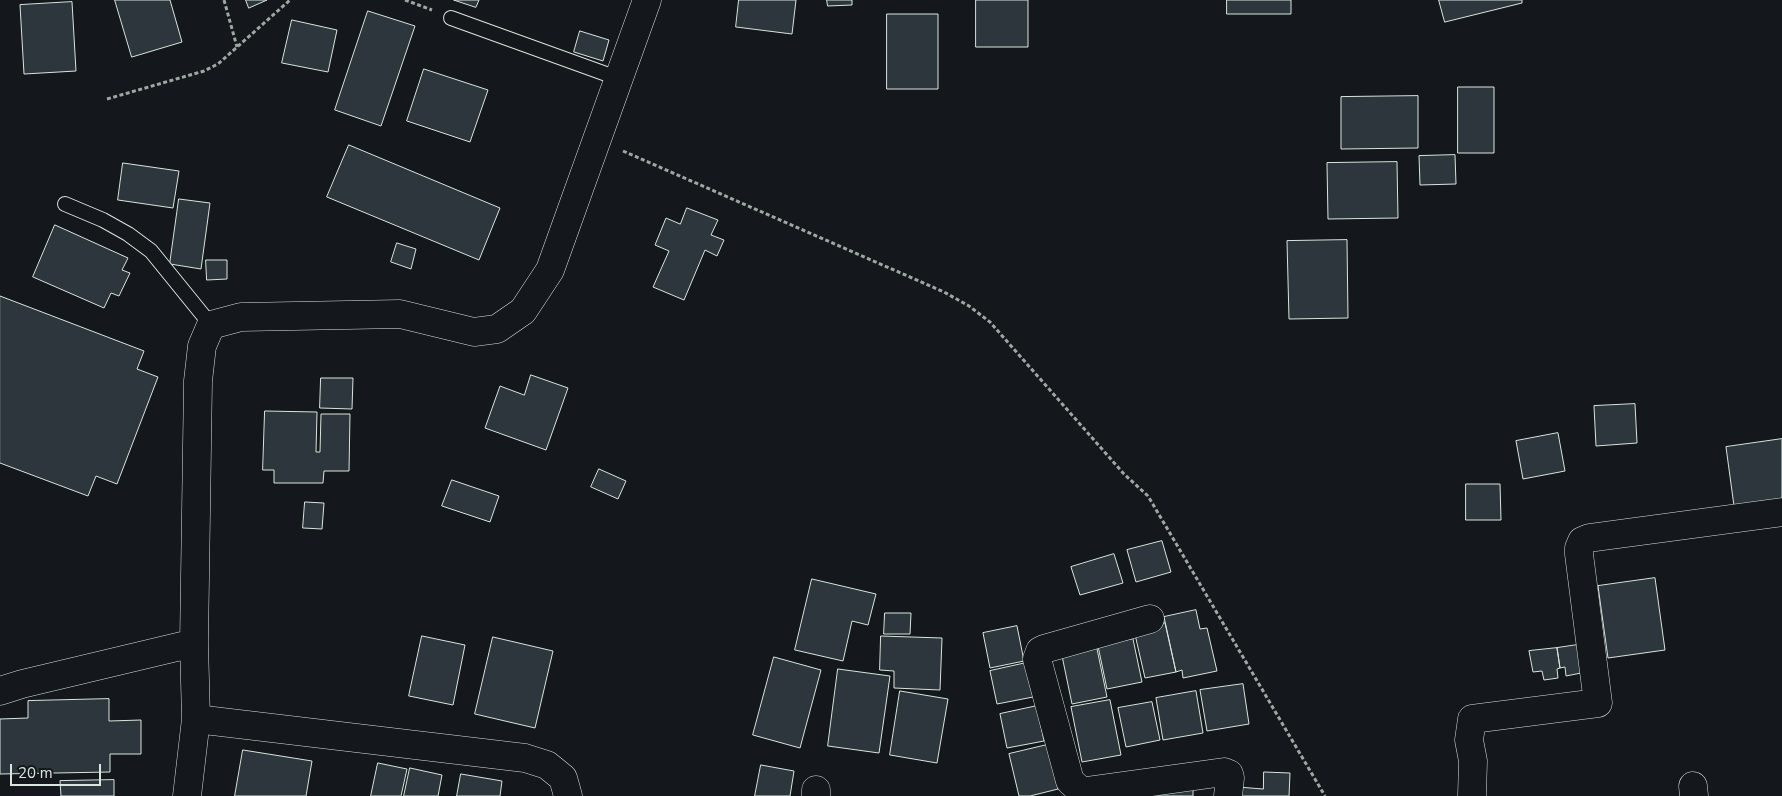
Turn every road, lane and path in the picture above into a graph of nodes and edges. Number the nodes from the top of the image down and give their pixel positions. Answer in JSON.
{"nodes":[{"id":1,"x":224,"y":0,"type":"edge"},
{"id":2,"x":290,"y":0,"type":"edge"},
{"id":3,"x":405,"y":0,"type":"edge"},
{"id":4,"x":647,"y":0,"type":"edge"},
{"id":5,"x":416,"y":2,"type":"edge"},
{"id":6,"x":451,"y":18,"type":"joint"},
{"id":7,"x":237,"y":48,"type":"junction"},
{"id":8,"x":620,"y":79,"type":"junction"},
{"id":9,"x":107,"y":99,"type":"dead end"},
{"id":10,"x":597,"y":140,"type":"junction"},
{"id":11,"x":66,"y":204,"type":"dead end"},
{"id":12,"x":211,"y":325,"type":"junction"},
{"id":13,"x":1782,"y":512,"type":"edge"},
{"id":14,"x":1150,"y":619,"type":"dead end"},
{"id":15,"x":194,"y":643,"type":"junction"},
{"id":16,"x":0,"y":691,"type":"edge"},
{"id":17,"x":196,"y":719,"type":"junction"},
{"id":18,"x":187,"y":796,"type":"edge"},
{"id":19,"x":568,"y":796,"type":"edge"},
{"id":20,"x":1228,"y":796,"type":"edge"},
{"id":21,"x":1325,"y":796,"type":"edge"},
{"id":22,"x":1472,"y":796,"type":"edge"}],
"edges":[{"from":1,"to":7,"type":"path"},
{"from":2,"to":7,"type":"path"},
{"from":3,"to":5,"type":"path"},
{"from":4,"to":8,"type":"street"},
{"from":5,"to":6,"type":"path"},
{"from":6,"to":8,"type":"lane"},
{"from":7,"to":9,"type":"path"},
{"from":8,"to":10,"type":"street"},
{"from":10,"to":12,"type":"street"},
{"from":10,"to":21,"type":"path"},
{"from":11,"to":12,"type":"lane"},
{"from":12,"to":15,"type":"street"},
{"from":13,"to":22,"type":"street"},
{"from":14,"to":20,"type":"street"},
{"from":15,"to":16,"type":"street"},
{"from":15,"to":17,"type":"street"},
{"from":17,"to":18,"type":"street"},
{"from":17,"to":19,"type":"street"}]}
